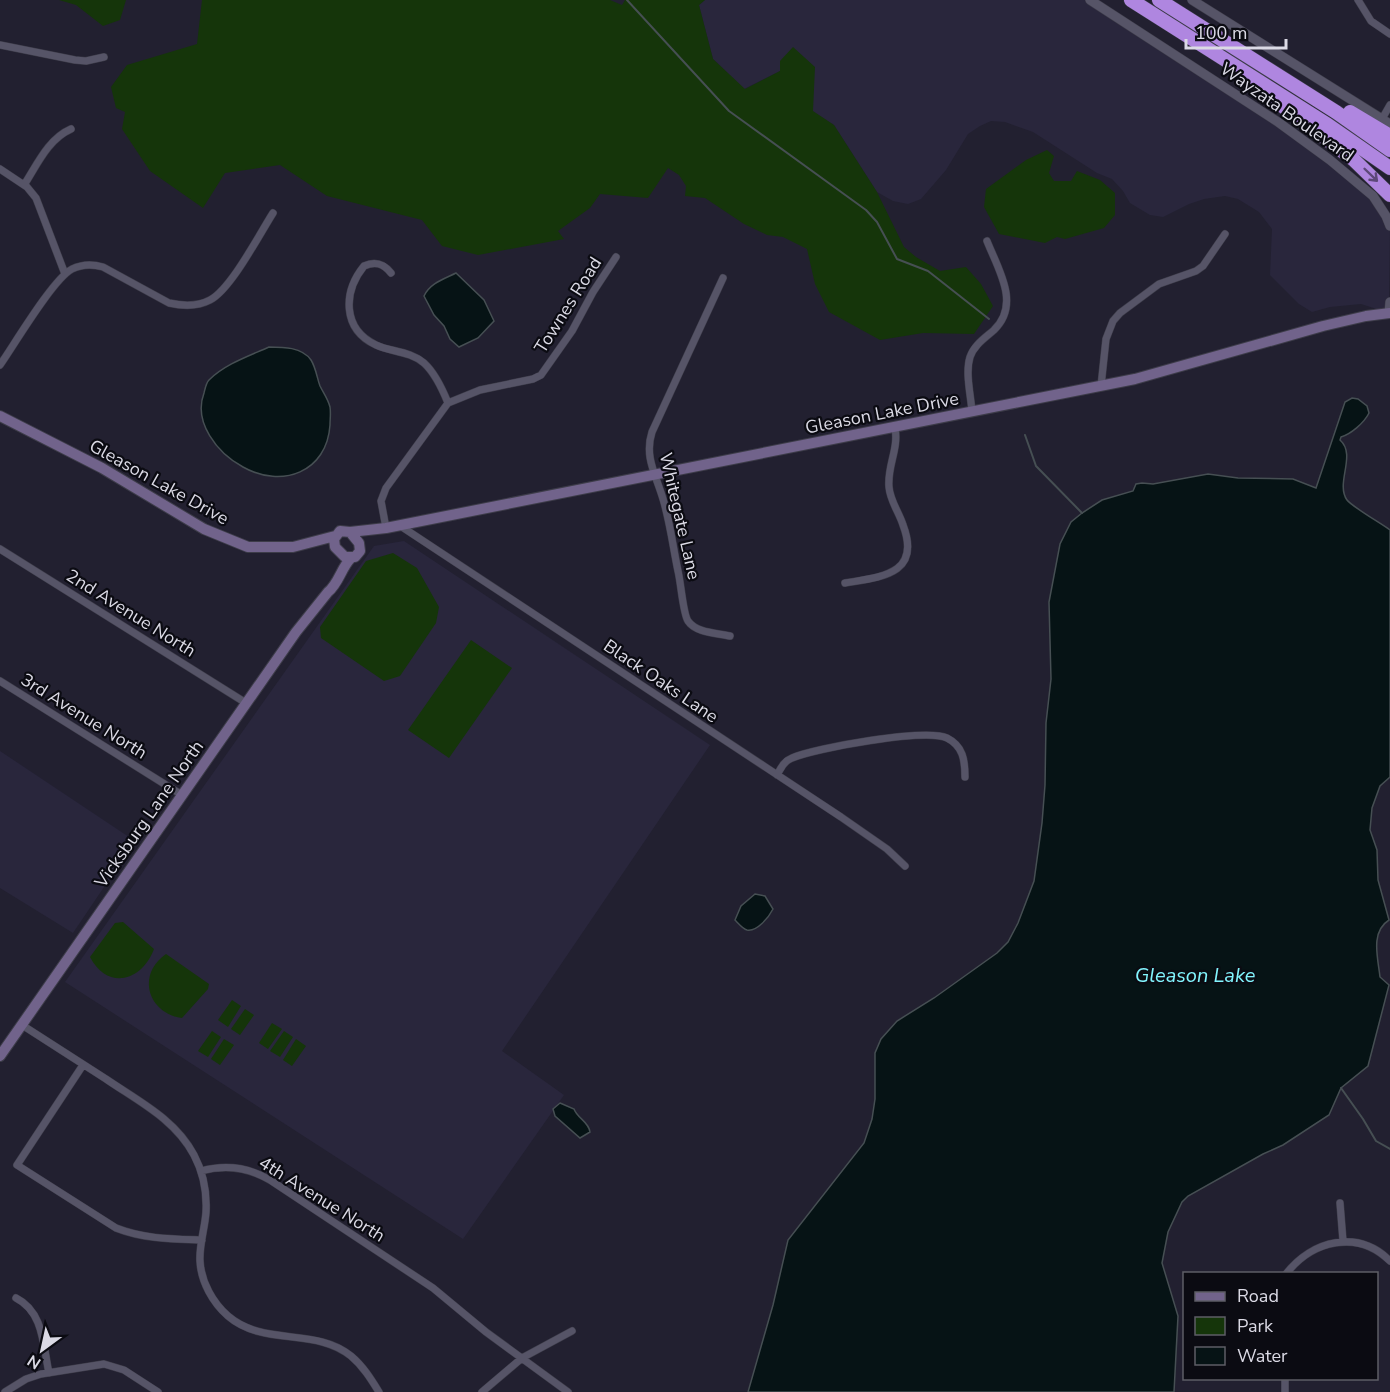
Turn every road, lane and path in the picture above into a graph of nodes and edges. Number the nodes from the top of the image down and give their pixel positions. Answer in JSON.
{"nodes":[{"id":1,"x":1090,"y":0,"type":"edge"},
{"id":2,"x":1131,"y":0,"type":"edge"},
{"id":3,"x":1159,"y":0,"type":"edge"},
{"id":4,"x":1192,"y":0,"type":"edge"},
{"id":5,"x":1358,"y":0,"type":"edge"},
{"id":6,"x":1208,"y":31,"type":"junction"},
{"id":7,"x":1390,"y":34,"type":"edge"},
{"id":8,"x":0,"y":45,"type":"edge"},
{"id":9,"x":104,"y":57,"type":"dead end"},
{"id":10,"x":1244,"y":72,"type":"junction"},
{"id":11,"x":1390,"y":105,"type":"edge"},
{"id":12,"x":1386,"y":122,"type":"edge"},
{"id":13,"x":71,"y":129,"type":"dead end"},
{"id":14,"x":1390,"y":136,"type":"edge"},
{"id":15,"x":1390,"y":150,"type":"edge"},
{"id":16,"x":1390,"y":168,"type":"edge"},
{"id":17,"x":0,"y":169,"type":"edge"},
{"id":18,"x":24,"y":185,"type":"junction"},
{"id":19,"x":1390,"y":195,"type":"edge"},
{"id":20,"x":273,"y":213,"type":"dead end"},
{"id":21,"x":1390,"y":226,"type":"edge"},
{"id":22,"x":1225,"y":234,"type":"dead end"},
{"id":23,"x":987,"y":241,"type":"dead end"},
{"id":24,"x":616,"y":256,"type":"dead end"},
{"id":25,"x":391,"y":273,"type":"dead end"},
{"id":26,"x":64,"y":274,"type":"junction"},
{"id":27,"x":723,"y":278,"type":"dead end"},
{"id":28,"x":1390,"y":311,"type":"edge"},
{"id":29,"x":0,"y":365,"type":"edge"},
{"id":30,"x":1101,"y":386,"type":"junction"},
{"id":31,"x":448,"y":403,"type":"junction"},
{"id":32,"x":972,"y":412,"type":"junction"},
{"id":33,"x":0,"y":416,"type":"edge"},
{"id":34,"x":895,"y":428,"type":"junction"},
{"id":35,"x":653,"y":476,"type":"junction"},
{"id":36,"x":399,"y":525,"type":"junction"},
{"id":37,"x":382,"y":529,"type":"junction"},
{"id":38,"x":350,"y":532,"type":"junction"},
{"id":39,"x":335,"y":540,"type":"junction"},
{"id":40,"x":359,"y":543,"type":"junction"},
{"id":41,"x":0,"y":549,"type":"edge"},
{"id":42,"x":346,"y":556,"type":"junction"},
{"id":43,"x":845,"y":583,"type":"dead end"},
{"id":44,"x":730,"y":636,"type":"dead end"},
{"id":45,"x":0,"y":681,"type":"edge"},
{"id":46,"x":246,"y":703,"type":"junction"},
{"id":47,"x":777,"y":775,"type":"junction"},
{"id":48,"x":965,"y":777,"type":"dead end"},
{"id":49,"x":182,"y":795,"type":"junction"},
{"id":50,"x":905,"y":866,"type":"dead end"},
{"id":51,"x":22,"y":1024,"type":"junction"},
{"id":52,"x":0,"y":1056,"type":"edge"},
{"id":53,"x":83,"y":1065,"type":"junction"},
{"id":54,"x":201,"y":1172,"type":"junction"},
{"id":55,"x":1340,"y":1203,"type":"dead end"},
{"id":56,"x":202,"y":1240,"type":"junction"},
{"id":57,"x":1343,"y":1241,"type":"junction"},
{"id":58,"x":1390,"y":1261,"type":"edge"},
{"id":59,"x":1288,"y":1272,"type":"edge"},
{"id":60,"x":16,"y":1298,"type":"dead end"},
{"id":61,"x":572,"y":1330,"type":"dead end"},
{"id":62,"x":522,"y":1358,"type":"junction"},
{"id":63,"x":49,"y":1373,"type":"junction"},
{"id":64,"x":6,"y":1392,"type":"edge"},
{"id":65,"x":158,"y":1392,"type":"edge"},
{"id":66,"x":379,"y":1392,"type":"edge"},
{"id":67,"x":482,"y":1392,"type":"edge"},
{"id":68,"x":568,"y":1392,"type":"edge"}],
"edges":[{"from":1,"to":21,"type":"street","name":"Wayzata Boulevard"},
{"from":2,"to":10,"type":"highway"},
{"from":3,"to":6,"type":"highway"},
{"from":4,"to":12,"type":"street"},
{"from":5,"to":7,"type":"street"},
{"from":6,"to":14,"type":"highway"},
{"from":6,"to":15,"type":"highway"},
{"from":8,"to":9,"type":"street"},
{"from":10,"to":16,"type":"highway"},
{"from":10,"to":19,"type":"highway","one_way":true},
{"from":11,"to":12,"type":"street"},
{"from":13,"to":18,"type":"street"},
{"from":17,"to":18,"type":"street"},
{"from":18,"to":26,"type":"street"},
{"from":20,"to":26,"type":"street"},
{"from":22,"to":30,"type":"street"},
{"from":23,"to":32,"type":"street"},
{"from":24,"to":31,"type":"street","name":"Townes Road"},
{"from":25,"to":31,"type":"street"},
{"from":26,"to":29,"type":"street"},
{"from":27,"to":35,"type":"street","name":"Whitegate Lane"},
{"from":28,"to":30,"type":"main road","name":"Gleason Lake Drive"},
{"from":30,"to":32,"type":"main road","name":"Gleason Lake Drive"},
{"from":31,"to":37,"type":"street"},
{"from":32,"to":34,"type":"main road","name":"Gleason Lake Drive"},
{"from":33,"to":39,"type":"main road","name":"Gleason Lake Drive"},
{"from":34,"to":35,"type":"main road","name":"Gleason Lake Drive"},
{"from":34,"to":43,"type":"street"},
{"from":35,"to":36,"type":"main road","name":"Gleason Lake Drive"},
{"from":35,"to":44,"type":"street","name":"Whitegate Lane"},
{"from":36,"to":37,"type":"main road","name":"Gleason Lake Drive"},
{"from":36,"to":47,"type":"street","name":"Black Oaks Lane"},
{"from":37,"to":38,"type":"main road","name":"Gleason Lake Drive"},
{"from":37,"to":40,"type":"main road","name":"Gleason Lake Drive"},
{"from":38,"to":39,"type":"main road","name":"Gleason Lake Drive"},
{"from":38,"to":40,"type":"main road"},
{"from":39,"to":42,"type":"main road"},
{"from":40,"to":42,"type":"main road","name":"Vicksburg Lane North"},
{"from":41,"to":46,"type":"street","name":"2nd Avenue North"},
{"from":42,"to":46,"type":"main road","name":"Vicksburg Lane North"},
{"from":45,"to":49,"type":"street","name":"3rd Avenue North"},
{"from":46,"to":49,"type":"main road","name":"Vicksburg Lane North"},
{"from":47,"to":48,"type":"street"},
{"from":47,"to":50,"type":"street","name":"Black Oaks Lane"},
{"from":49,"to":51,"type":"main road","name":"Vicksburg Lane North"},
{"from":51,"to":52,"type":"main road","name":"Vicksburg Lane North"},
{"from":51,"to":53,"type":"street"},
{"from":53,"to":54,"type":"street"},
{"from":53,"to":56,"type":"street"},
{"from":54,"to":56,"type":"street"},
{"from":54,"to":62,"type":"street","name":"4th Avenue North"},
{"from":55,"to":57,"type":"street"},
{"from":56,"to":66,"type":"street"},
{"from":57,"to":58,"type":"street"},
{"from":57,"to":59,"type":"street"},
{"from":60,"to":63,"type":"street"},
{"from":61,"to":62,"type":"street"},
{"from":62,"to":67,"type":"street"},
{"from":62,"to":68,"type":"street","name":"4th Avenue North"},
{"from":63,"to":64,"type":"street"},
{"from":63,"to":65,"type":"street"}]}
